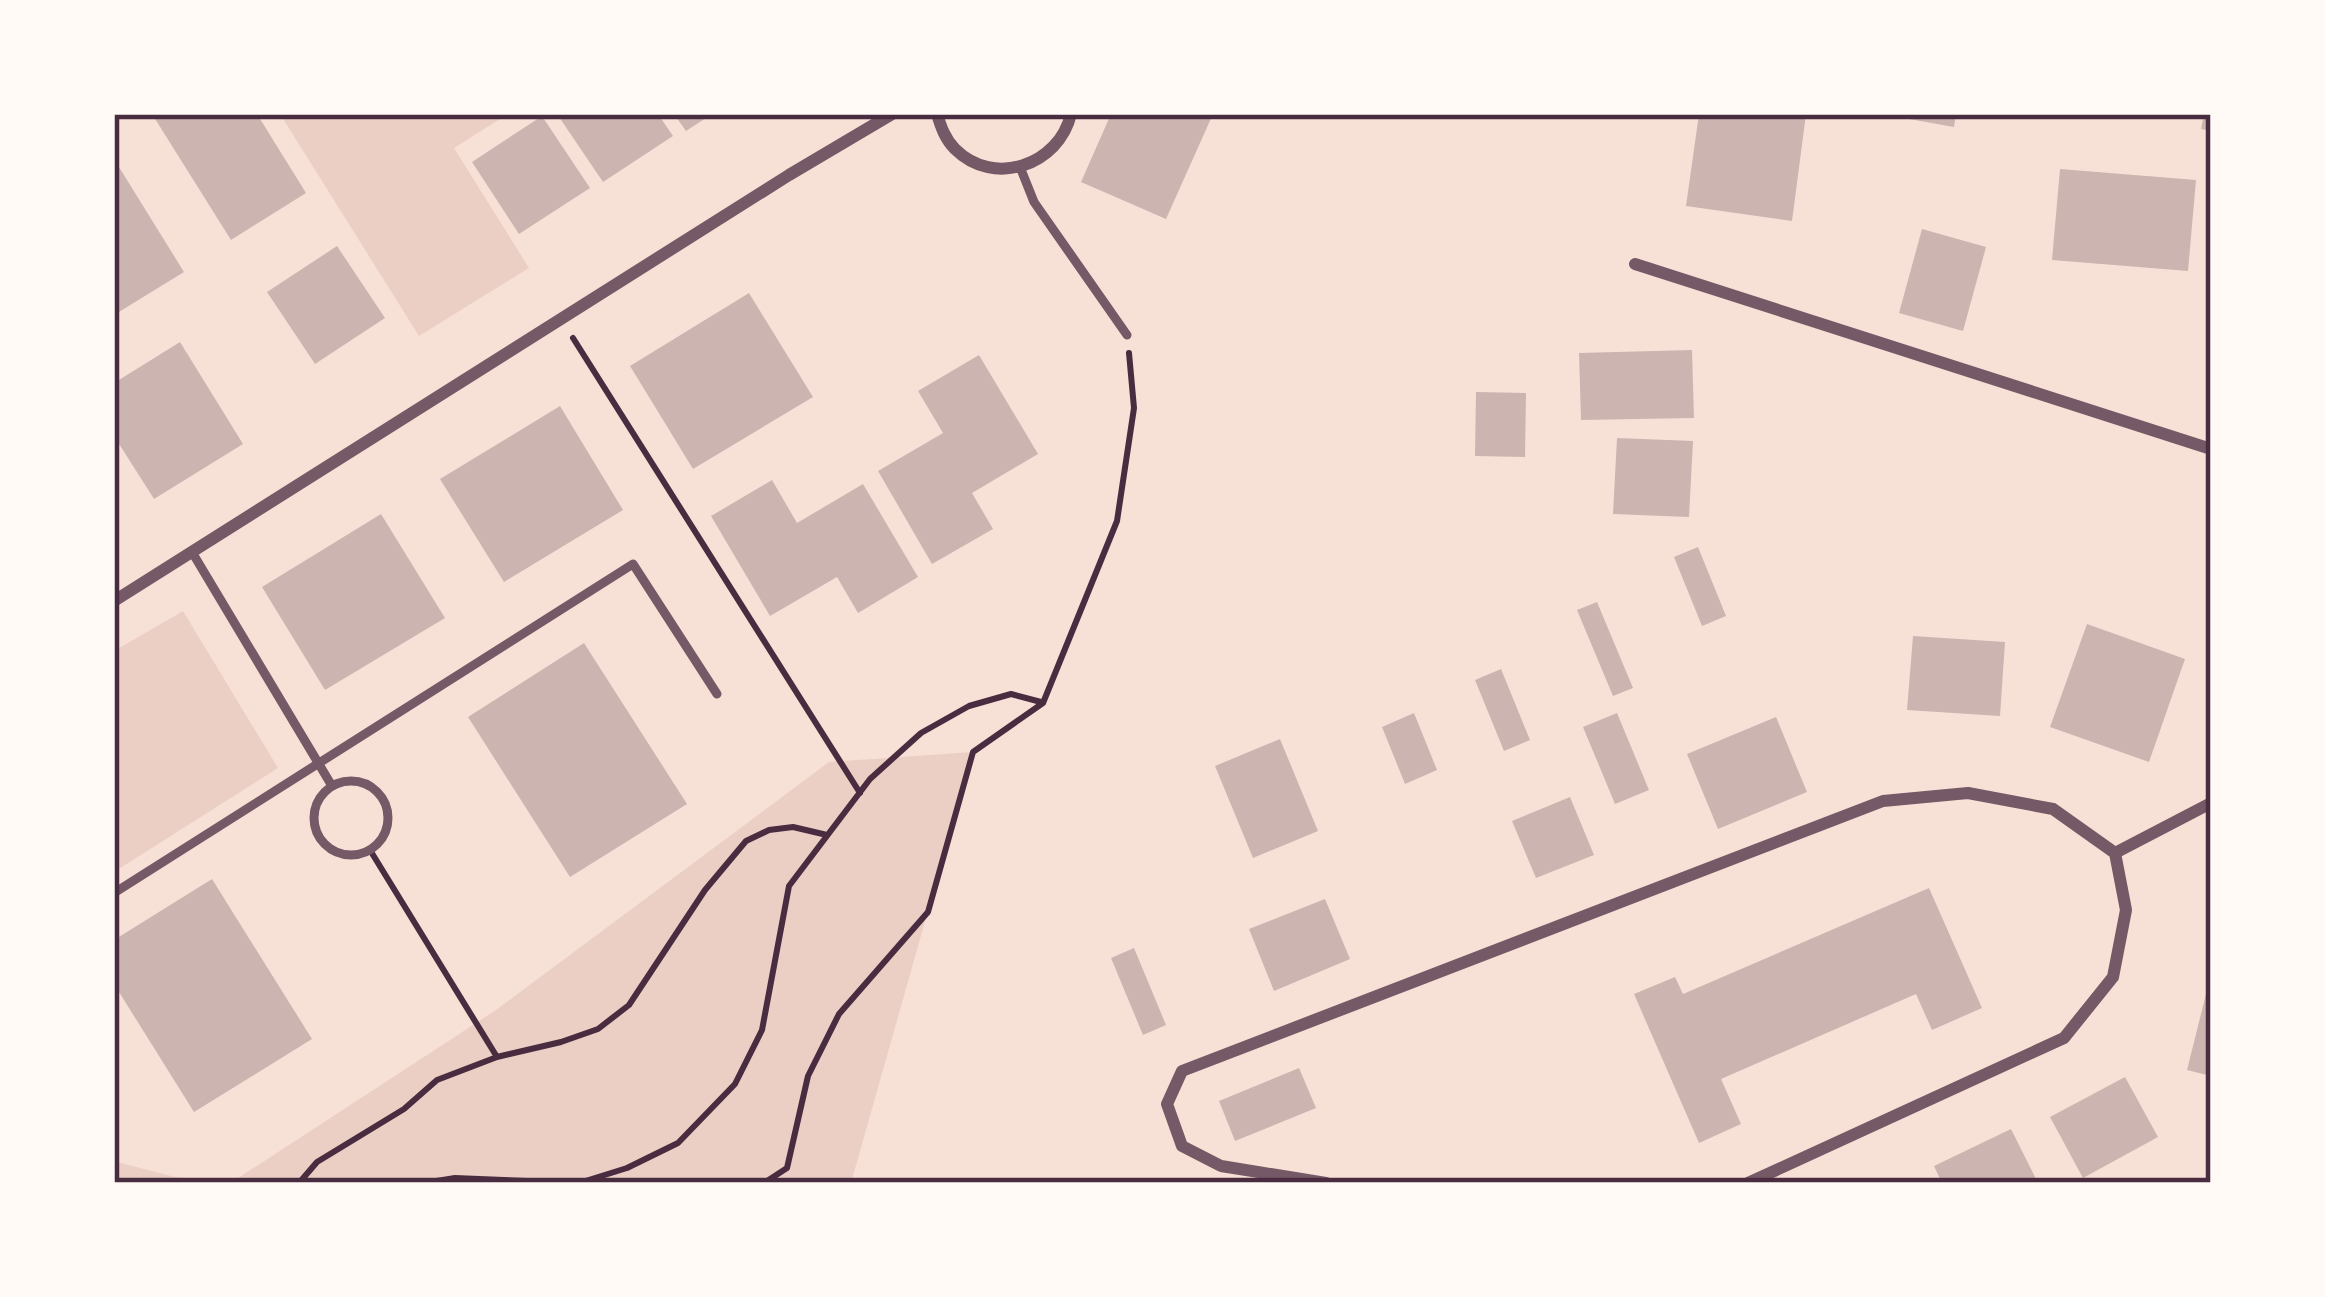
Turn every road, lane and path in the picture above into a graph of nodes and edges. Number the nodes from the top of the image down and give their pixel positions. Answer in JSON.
{"nodes":[{"id":1,"x":892,"y":114,"type":"edge"},
{"id":2,"x":937,"y":114,"type":"edge"},
{"id":3,"x":1071,"y":114,"type":"edge"},
{"id":4,"x":1020,"y":167,"type":"junction"},
{"id":5,"x":1635,"y":264,"type":"dead end"},
{"id":6,"x":562,"y":320,"type":"junction"},
{"id":7,"x":1127,"y":335,"type":"joint"},
{"id":8,"x":2211,"y":449,"type":"edge"},
{"id":9,"x":192,"y":552,"type":"junction"},
{"id":10,"x":114,"y":601,"type":"edge"},
{"id":11,"x":717,"y":694,"type":"dead end"},
{"id":12,"x":1043,"y":703,"type":"junction"},
{"id":13,"x":319,"y":763,"type":"junction"},
{"id":14,"x":332,"y":786,"type":"junction"},
{"id":15,"x":860,"y":793,"type":"junction"},
{"id":16,"x":2211,"y":803,"type":"edge"},
{"id":17,"x":827,"y":835,"type":"junction"},
{"id":18,"x":370,"y":850,"type":"junction"},
{"id":19,"x":2115,"y":854,"type":"junction"},
{"id":20,"x":114,"y":893,"type":"edge"},
{"id":21,"x":497,"y":1057,"type":"junction"},
{"id":22,"x":299,"y":1183,"type":"edge"},
{"id":23,"x":424,"y":1183,"type":"edge"},
{"id":24,"x":764,"y":1183,"type":"edge"},
{"id":25,"x":1326,"y":1183,"type":"edge"},
{"id":26,"x":1748,"y":1183,"type":"edge"}],
"edges":[{"from":1,"to":6,"type":"street"},
{"from":2,"to":4,"type":"street"},
{"from":3,"to":4,"type":"street"},
{"from":4,"to":7,"type":"lane"},
{"from":5,"to":8,"type":"street"},
{"from":6,"to":9,"type":"street"},
{"from":6,"to":15,"type":"path"},
{"from":7,"to":12,"type":"path"},
{"from":9,"to":10,"type":"street"},
{"from":9,"to":13,"type":"lane"},
{"from":11,"to":13,"type":"lane"},
{"from":12,"to":15,"type":"path"},
{"from":12,"to":24,"type":"path"},
{"from":13,"to":14,"type":"lane"},
{"from":13,"to":20,"type":"lane"},
{"from":14,"to":18,"type":"lane"},
{"from":14,"to":18,"type":"lane"},
{"from":15,"to":17,"type":"path"},
{"from":16,"to":19,"type":"street"},
{"from":17,"to":21,"type":"path"},
{"from":17,"to":23,"type":"path"},
{"from":18,"to":21,"type":"path"},
{"from":19,"to":25,"type":"street"},
{"from":19,"to":26,"type":"street"},
{"from":21,"to":22,"type":"path"}]}
